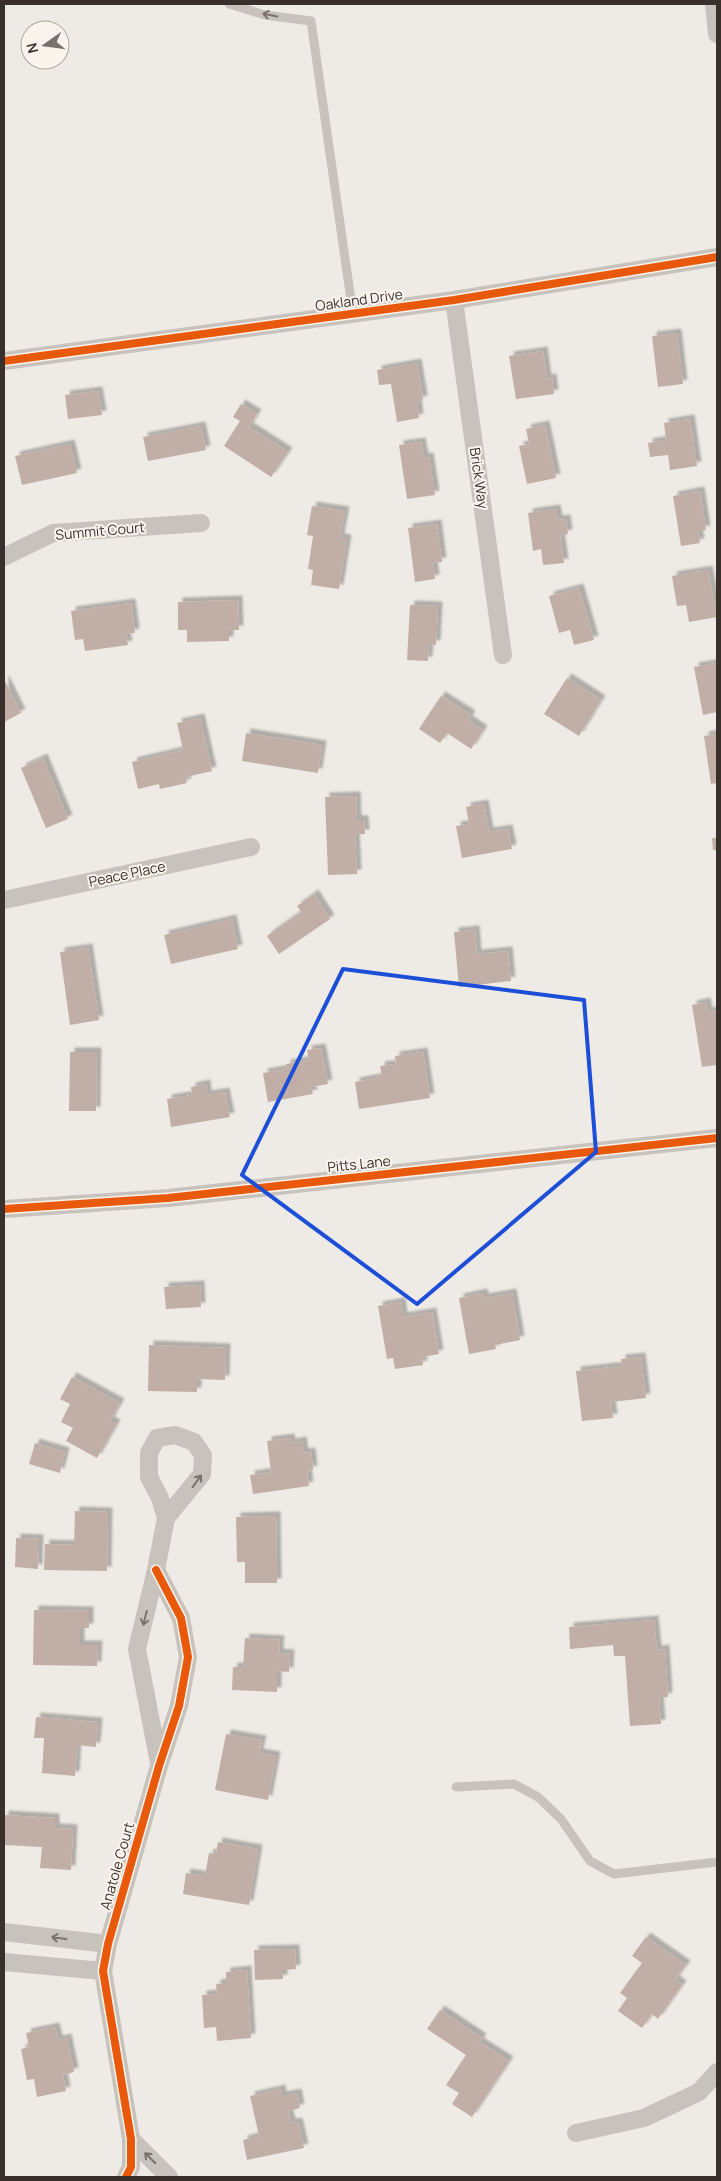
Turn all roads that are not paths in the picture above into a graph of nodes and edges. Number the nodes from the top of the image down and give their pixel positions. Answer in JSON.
{"nodes":[{"id":1,"x":230,"y":4,"type":"edge"},
{"id":2,"x":714,"y":4,"type":"edge"},
{"id":3,"x":717,"y":34,"type":"edge"},
{"id":4,"x":717,"y":257,"type":"edge"},
{"id":5,"x":454,"y":300,"type":"junction"},
{"id":6,"x":353,"y":314,"type":"junction"},
{"id":7,"x":4,"y":361,"type":"edge"},
{"id":8,"x":201,"y":523,"type":"dead end"},
{"id":9,"x":4,"y":557,"type":"edge"},
{"id":10,"x":503,"y":656,"type":"dead end"},
{"id":11,"x":251,"y":847,"type":"dead end"},
{"id":12,"x":4,"y":900,"type":"edge"},
{"id":13,"x":717,"y":1138,"type":"edge"},
{"id":14,"x":4,"y":1209,"type":"edge"},
{"id":15,"x":166,"y":1518,"type":"dead end"},
{"id":16,"x":156,"y":1570,"type":"junction"},
{"id":17,"x":159,"y":1766,"type":"junction"},
{"id":18,"x":456,"y":1787,"type":"dead end"},
{"id":19,"x":717,"y":1862,"type":"edge"},
{"id":20,"x":4,"y":1932,"type":"edge"},
{"id":21,"x":108,"y":1944,"type":"junction"},
{"id":22,"x":4,"y":1962,"type":"edge"},
{"id":23,"x":102,"y":1972,"type":"junction"},
{"id":24,"x":717,"y":2072,"type":"edge"},
{"id":25,"x":576,"y":2132,"type":"dead end"},
{"id":26,"x":131,"y":2139,"type":"junction"},
{"id":27,"x":126,"y":2177,"type":"edge"},
{"id":28,"x":169,"y":2177,"type":"edge"}],
"edges":[{"from":6,"to":1,"type":"lane","one_way":true},
{"from":2,"to":3,"type":"street"},
{"from":4,"to":5,"type":"street","name":"Oakland Drive"},
{"from":5,"to":6,"type":"street","name":"Oakland Drive"},
{"from":5,"to":10,"type":"street","name":"Brick Way"},
{"from":6,"to":7,"type":"street","name":"Oakland Drive"},
{"from":8,"to":9,"type":"street","name":"Summit Court"},
{"from":11,"to":12,"type":"street","name":"Peace Place"},
{"from":13,"to":14,"type":"street","name":"Pitts Lane"},
{"from":15,"to":16,"type":"street","name":"Anatole Court"},
{"from":16,"to":17,"type":"street","name":"Anatole Court","one_way":true},
{"from":16,"to":17,"type":"street","name":"Anatole Court"},
{"from":17,"to":21,"type":"street","name":"Anatole Court"},
{"from":18,"to":19,"type":"lane"},
{"from":21,"to":20,"type":"street","one_way":true},
{"from":21,"to":23,"type":"street","name":"Anatole Court"},
{"from":22,"to":23,"type":"street"},
{"from":23,"to":26,"type":"street","name":"Anatole Court"},
{"from":24,"to":25,"type":"street"},
{"from":26,"to":27,"type":"street","name":"Anatole Court"},
{"from":28,"to":26,"type":"street","one_way":true}]}
